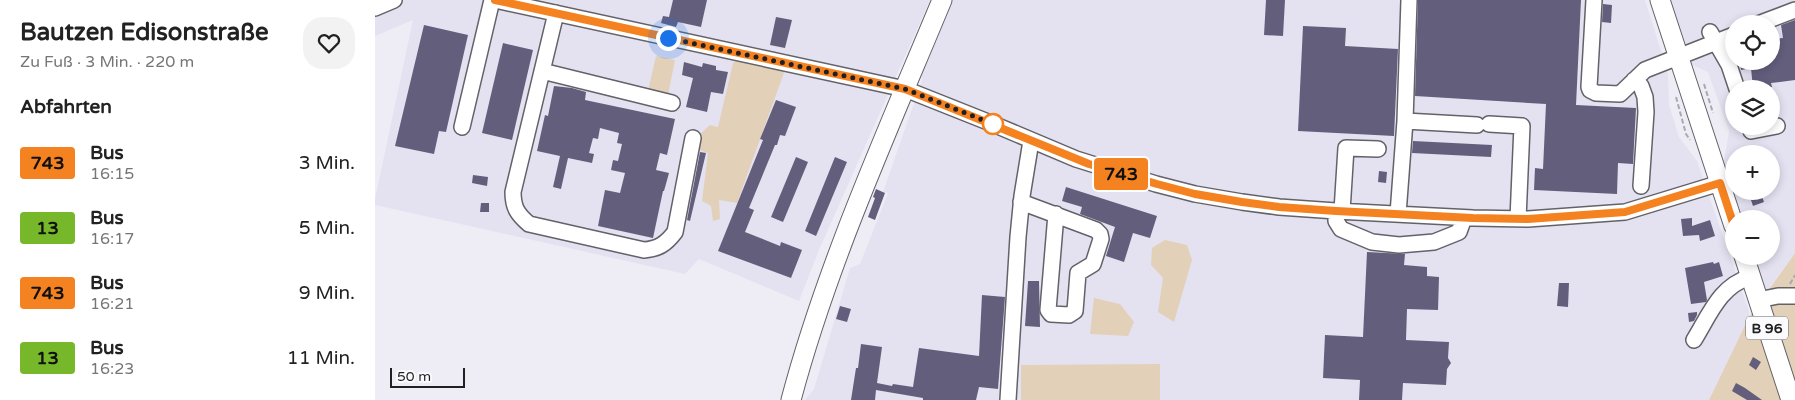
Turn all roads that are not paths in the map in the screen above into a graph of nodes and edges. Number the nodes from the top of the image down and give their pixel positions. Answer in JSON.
{"nodes":[{"id":1,"x":394,"y":0,"type":"edge"},
{"id":2,"x":493,"y":0,"type":"edge"},
{"id":3,"x":942,"y":0,"type":"edge"},
{"id":4,"x":1409,"y":0,"type":"edge"},
{"id":5,"x":1593,"y":0,"type":"edge"},
{"id":6,"x":1660,"y":0,"type":"edge"},
{"id":7,"x":517,"y":2,"type":"edge"},
{"id":8,"x":375,"y":8,"type":"edge"},
{"id":9,"x":1795,"y":10,"type":"edge"},
{"id":10,"x":556,"y":13,"type":"junction"},
{"id":11,"x":1769,"y":15,"type":"edge"},
{"id":12,"x":1725,"y":36,"type":"edge"},
{"id":13,"x":1714,"y":37,"type":"junction"},
{"id":14,"x":1678,"y":56,"type":"junction"},
{"id":15,"x":542,"y":71,"type":"junction"},
{"id":16,"x":1634,"y":80,"type":"junction"},
{"id":17,"x":1734,"y":80,"type":"edge"},
{"id":18,"x":905,"y":89,"type":"junction"},
{"id":19,"x":672,"y":102,"type":"dead end"},
{"id":20,"x":1405,"y":121,"type":"junction"},
{"id":21,"x":462,"y":127,"type":"dead end"},
{"id":22,"x":693,"y":138,"type":"dead end"},
{"id":23,"x":1031,"y":141,"type":"junction"},
{"id":24,"x":1378,"y":149,"type":"dead end"},
{"id":25,"x":1720,"y":183,"type":"junction"},
{"id":26,"x":1641,"y":186,"type":"dead end"},
{"id":27,"x":1021,"y":202,"type":"junction"},
{"id":28,"x":1729,"y":210,"type":"edge"},
{"id":29,"x":1339,"y":211,"type":"junction"},
{"id":30,"x":1056,"y":214,"type":"junction"},
{"id":31,"x":1398,"y":214,"type":"junction"},
{"id":32,"x":1464,"y":218,"type":"junction"},
{"id":33,"x":1518,"y":219,"type":"junction"},
{"id":34,"x":1747,"y":265,"type":"edge"},
{"id":35,"x":1751,"y":277,"type":"junction"},
{"id":36,"x":1795,"y":296,"type":"edge"},
{"id":37,"x":1758,"y":300,"type":"junction"},
{"id":38,"x":1694,"y":340,"type":"dead end"},
{"id":39,"x":791,"y":400,"type":"edge"},
{"id":40,"x":1008,"y":400,"type":"edge"},
{"id":41,"x":1791,"y":400,"type":"edge"}],
"edges":[{"from":1,"to":8,"type":"street"},
{"from":2,"to":7,"type":"street"},
{"from":2,"to":21,"type":"street"},
{"from":3,"to":18,"type":"main road"},
{"from":4,"to":20,"type":"street"},
{"from":5,"to":16,"type":"street"},
{"from":6,"to":14,"type":"main road"},
{"from":7,"to":10,"type":"street"},
{"from":9,"to":11,"type":"street"},
{"from":10,"to":15,"type":"street"},
{"from":10,"to":18,"type":"street"},
{"from":12,"to":13,"type":"street"},
{"from":13,"to":14,"type":"street"},
{"from":13,"to":17,"type":"street"},
{"from":14,"to":16,"type":"street"},
{"from":14,"to":25,"type":"main road"},
{"from":15,"to":19,"type":"street"},
{"from":15,"to":22,"type":"street"},
{"from":16,"to":26,"type":"street"},
{"from":18,"to":23,"type":"street"},
{"from":18,"to":39,"type":"main road"},
{"from":20,"to":31,"type":"street"},
{"from":20,"to":33,"type":"street"},
{"from":23,"to":27,"type":"street"},
{"from":23,"to":29,"type":"street"},
{"from":24,"to":29,"type":"street"},
{"from":25,"to":28,"type":"main road"},
{"from":25,"to":33,"type":"street"},
{"from":27,"to":30,"type":"street"},
{"from":27,"to":40,"type":"street"},
{"from":29,"to":31,"type":"street"},
{"from":29,"to":32,"type":"street"},
{"from":30,"to":30,"type":"street"},
{"from":31,"to":32,"type":"street"},
{"from":32,"to":33,"type":"street"},
{"from":34,"to":35,"type":"main road","number":"B 96"},
{"from":35,"to":37,"type":"main road","number":"B 96"},
{"from":35,"to":38,"type":"street"},
{"from":36,"to":37,"type":"street"},
{"from":37,"to":41,"type":"main road","number":"B 96"}]}
